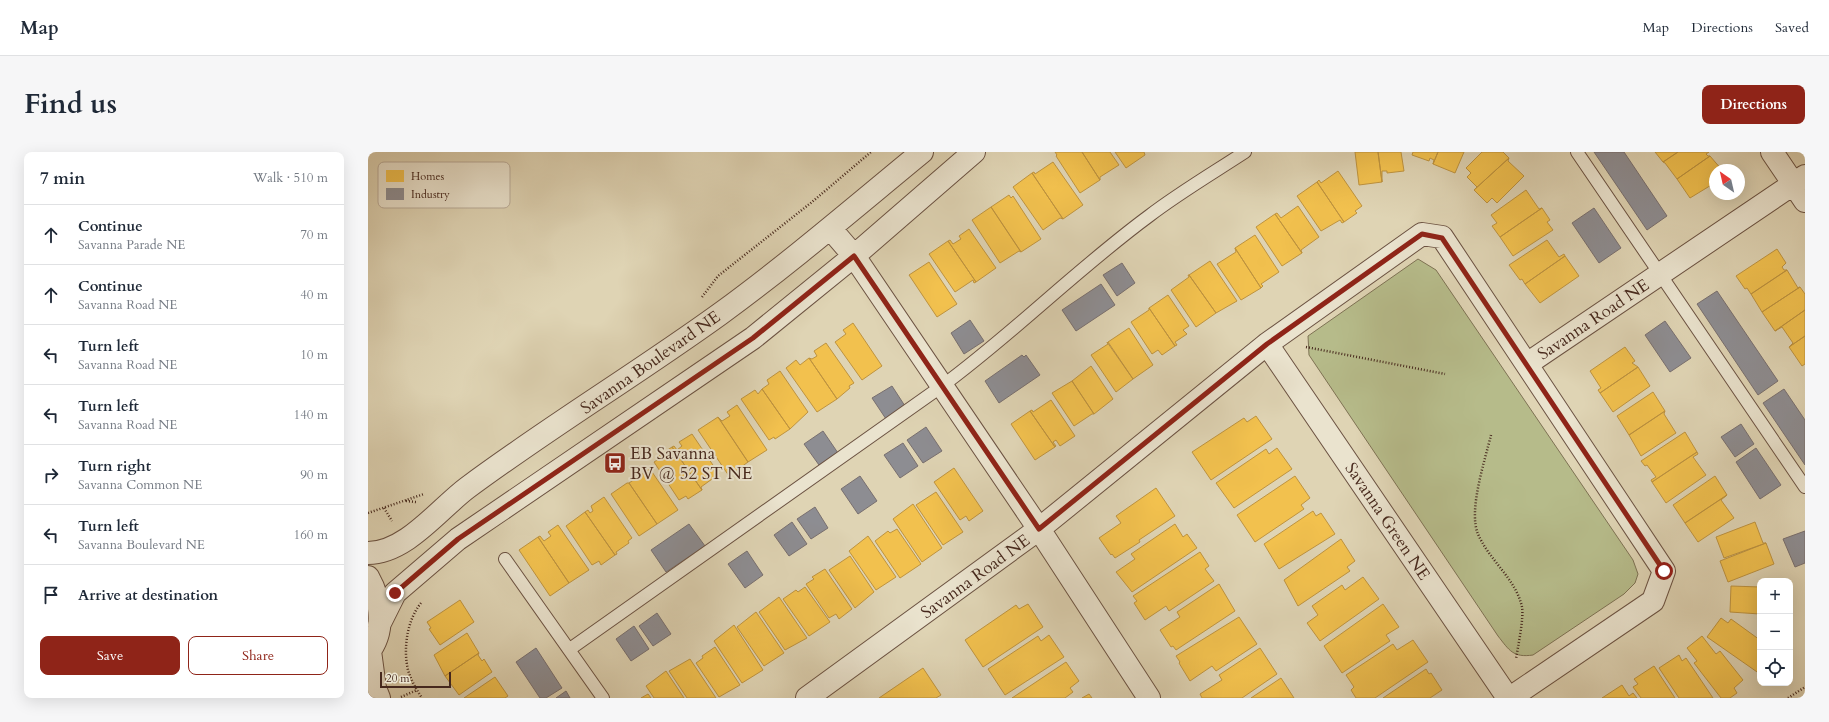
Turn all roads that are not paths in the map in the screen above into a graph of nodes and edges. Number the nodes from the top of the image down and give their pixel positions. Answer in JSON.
{"nodes":[{"id":1,"x":922,"y":152,"type":"edge"},
{"id":2,"x":974,"y":152,"type":"edge"},
{"id":3,"x":1245,"y":152,"type":"edge"},
{"id":4,"x":1577,"y":152,"type":"edge"},
{"id":5,"x":1772,"y":152,"type":"edge"},
{"id":6,"x":1801,"y":187,"type":"edge"},
{"id":7,"x":830,"y":228,"type":"junction"},
{"id":8,"x":854,"y":256,"type":"junction"},
{"id":9,"x":1660,"y":274,"type":"junction"},
{"id":10,"x":1267,"y":344,"type":"junction"},
{"id":11,"x":1527,"y":364,"type":"junction"},
{"id":12,"x":942,"y":386,"type":"junction"},
{"id":13,"x":1805,"y":487,"type":"edge"},
{"id":14,"x":1039,"y":529,"type":"junction"},
{"id":15,"x":368,"y":552,"type":"edge"},
{"id":16,"x":506,"y":559,"type":"dead end"},
{"id":17,"x":368,"y":577,"type":"edge"},
{"id":18,"x":379,"y":625,"type":"junction"},
{"id":19,"x":570,"y":648,"type":"junction"},
{"id":20,"x":369,"y":652,"type":"edge"},
{"id":21,"x":379,"y":698,"type":"edge"},
{"id":22,"x":603,"y":698,"type":"edge"},
{"id":23,"x":807,"y":698,"type":"edge"},
{"id":24,"x":1149,"y":698,"type":"edge"},
{"id":25,"x":1509,"y":698,"type":"edge"}],
"edges":[{"from":1,"to":7,"type":"street","name":"Savanna Boulevard NE"},
{"from":2,"to":8,"type":"street"},
{"from":3,"to":12,"type":"lane"},
{"from":4,"to":9,"type":"lane"},
{"from":5,"to":6,"type":"street"},
{"from":6,"to":9,"type":"street","name":"Savanna Road NE"},
{"from":7,"to":8,"type":"street"},
{"from":7,"to":15,"type":"street","name":"Savanna Boulevard NE"},
{"from":8,"to":12,"type":"street"},
{"from":8,"to":18,"type":"street"},
{"from":9,"to":11,"type":"street","name":"Savanna Road NE"},
{"from":9,"to":13,"type":"lane"},
{"from":10,"to":11,"type":"street","name":"Savanna Road NE"},
{"from":10,"to":14,"type":"street","name":"Savanna Road NE"},
{"from":10,"to":25,"type":"street","name":"Savanna Green NE"},
{"from":11,"to":25,"type":"street"},
{"from":12,"to":14,"type":"street"},
{"from":12,"to":19,"type":"lane"},
{"from":14,"to":23,"type":"street","name":"Savanna Road NE"},
{"from":14,"to":24,"type":"street"},
{"from":16,"to":19,"type":"lane"},
{"from":17,"to":18,"type":"street"},
{"from":18,"to":20,"type":"street"},
{"from":19,"to":22,"type":"lane"},
{"from":20,"to":21,"type":"street"}]}
